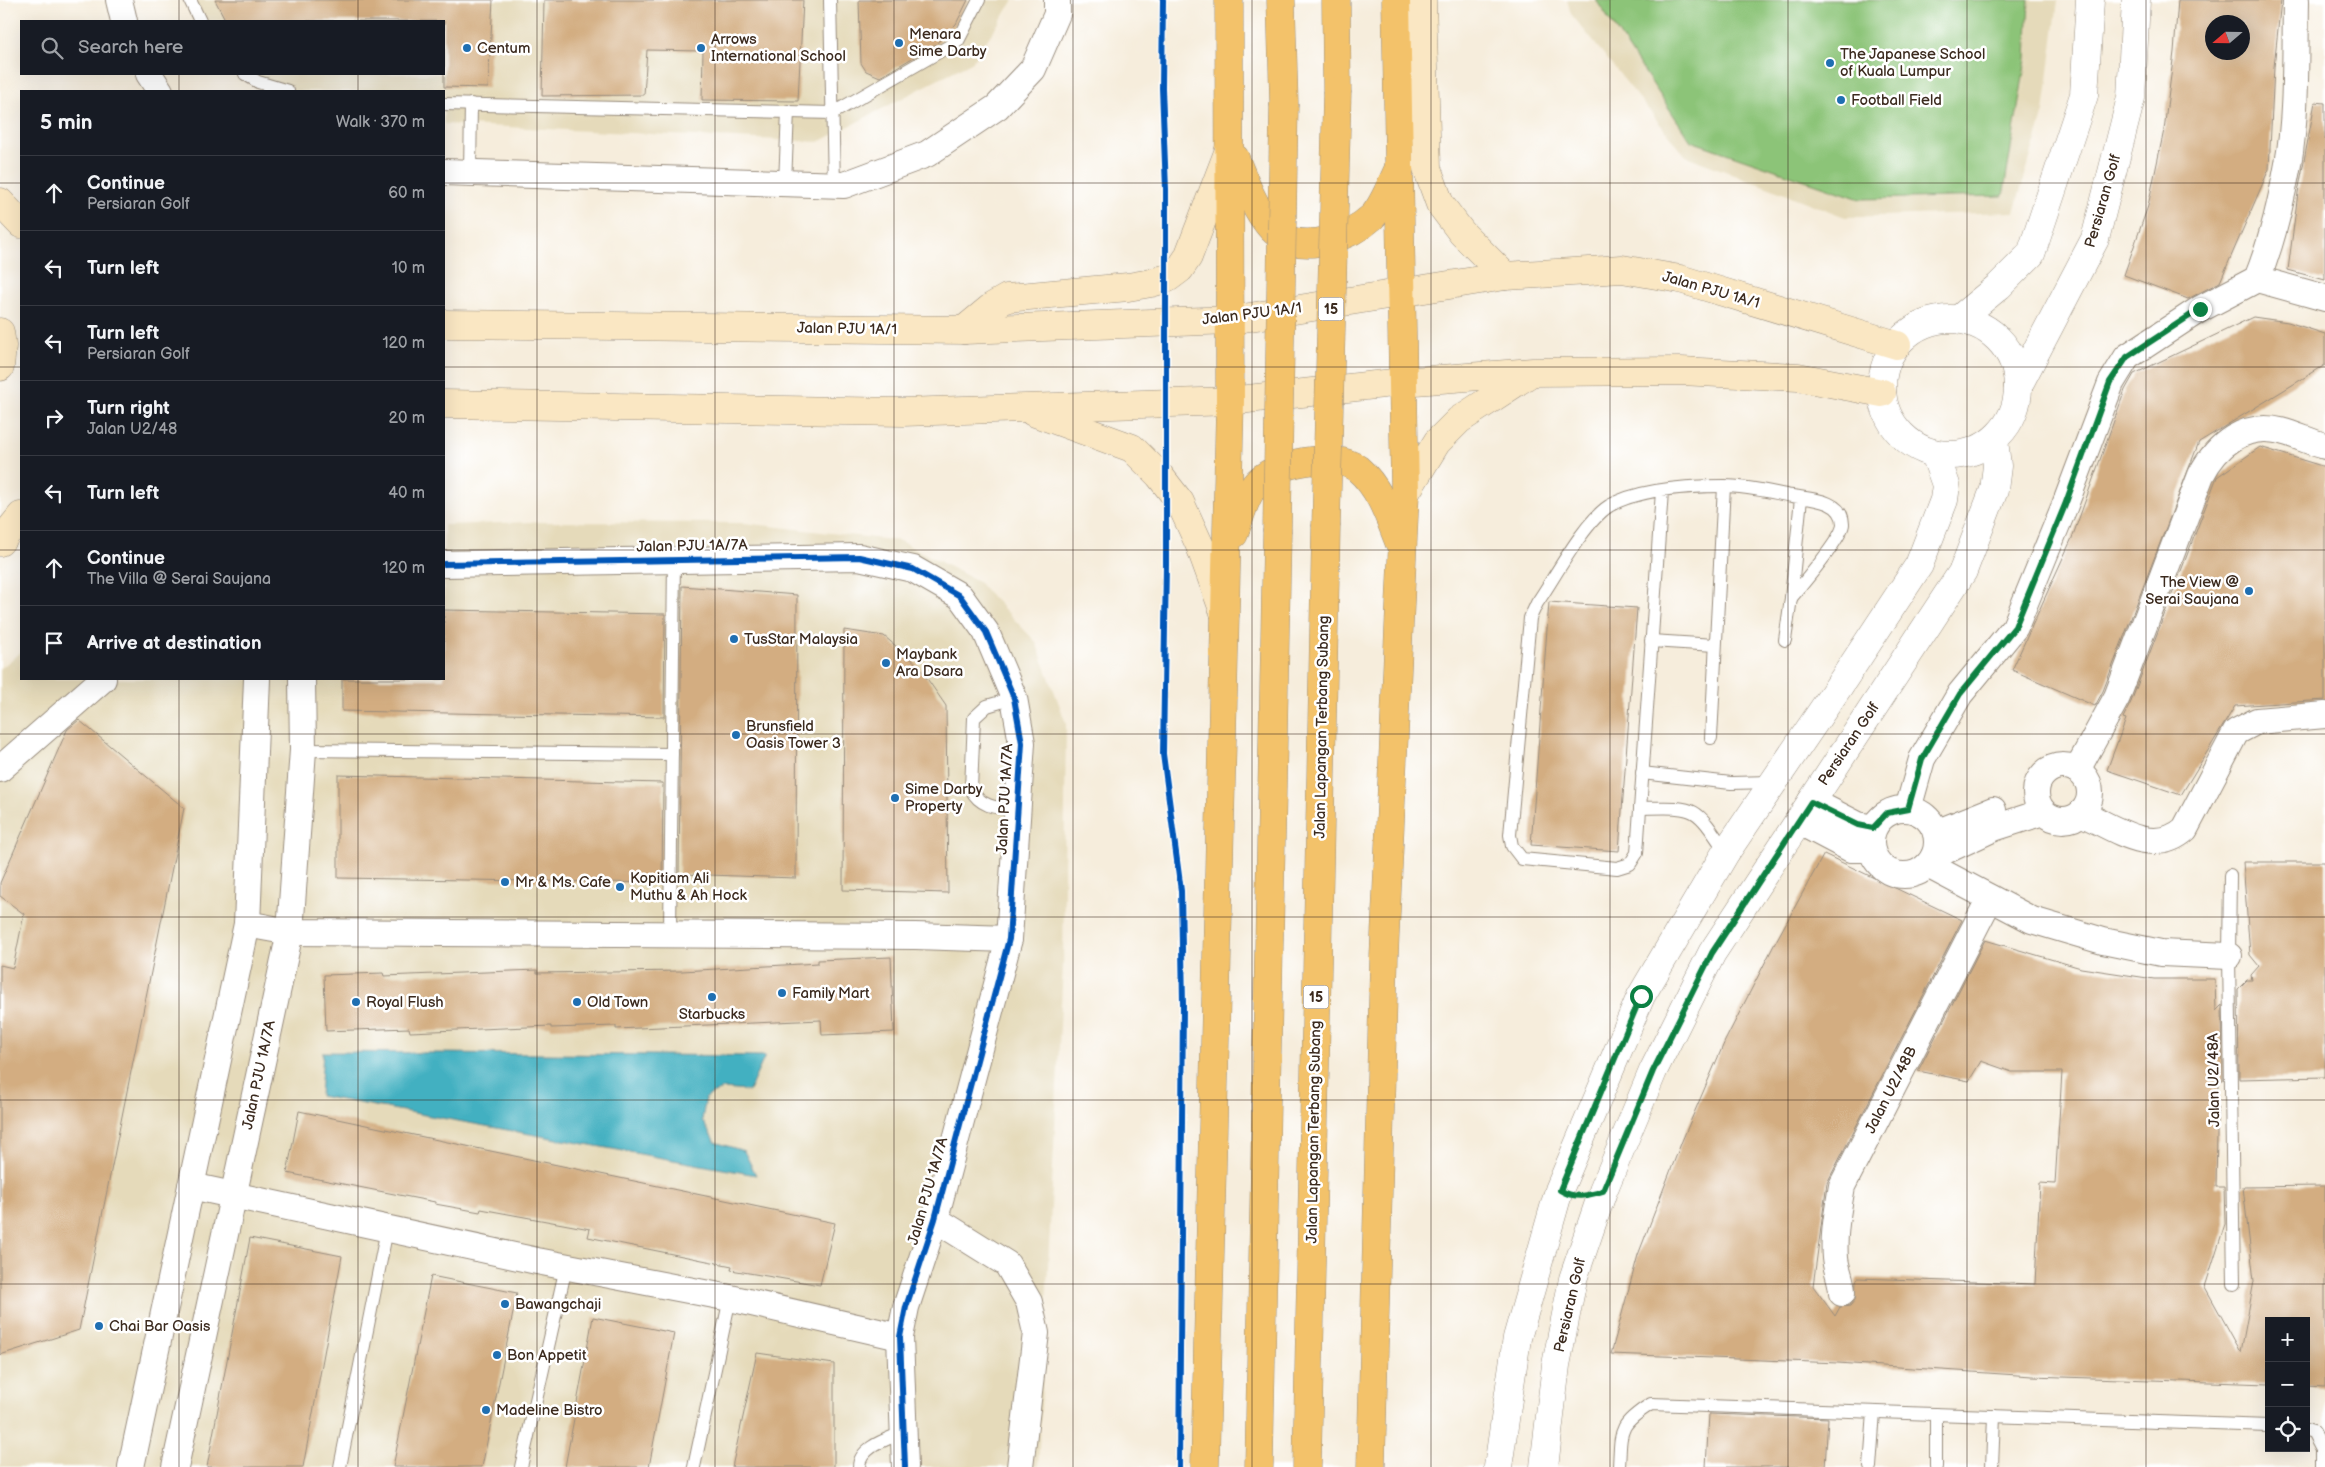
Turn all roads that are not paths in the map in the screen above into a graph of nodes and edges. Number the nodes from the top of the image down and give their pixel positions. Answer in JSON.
{"nodes":[{"id":1,"x":119,"y":0,"type":"edge"},
{"id":2,"x":190,"y":0,"type":"edge"},
{"id":3,"x":830,"y":0,"type":"edge"},
{"id":4,"x":979,"y":0,"type":"edge"},
{"id":5,"x":1057,"y":0,"type":"edge"},
{"id":6,"x":1229,"y":0,"type":"edge"},
{"id":7,"x":1281,"y":0,"type":"edge"},
{"id":8,"x":1336,"y":0,"type":"edge"},
{"id":9,"x":1396,"y":0,"type":"edge"},
{"id":10,"x":1422,"y":0,"type":"edge"},
{"id":11,"x":2090,"y":0,"type":"edge"},
{"id":12,"x":2136,"y":0,"type":"edge"},
{"id":13,"x":2296,"y":0,"type":"edge"},
{"id":14,"x":124,"y":20,"type":"edge"},
{"id":15,"x":200,"y":20,"type":"edge"},
{"id":16,"x":150,"y":75,"type":"edge"},
{"id":17,"x":248,"y":75,"type":"edge"},
{"id":18,"x":159,"y":90,"type":"edge"},
{"id":19,"x":285,"y":90,"type":"edge"},
{"id":20,"x":445,"y":104,"type":"edge"},
{"id":21,"x":471,"y":104,"type":"junction"},
{"id":22,"x":788,"y":111,"type":"junction"},
{"id":23,"x":833,"y":113,"type":"junction"},
{"id":24,"x":1230,"y":147,"type":"junction"},
{"id":25,"x":1399,"y":168,"type":"junction"},
{"id":26,"x":445,"y":172,"type":"edge"},
{"id":27,"x":470,"y":173,"type":"junction"},
{"id":28,"x":785,"y":183,"type":"junction"},
{"id":29,"x":834,"y":186,"type":"junction"},
{"id":30,"x":0,"y":202,"type":"edge"},
{"id":31,"x":20,"y":223,"type":"edge"},
{"id":32,"x":1505,"y":276,"type":"junction"},
{"id":33,"x":2257,"y":279,"type":"junction"},
{"id":34,"x":1401,"y":291,"type":"junction"},
{"id":35,"x":2325,"y":298,"type":"edge"},
{"id":36,"x":1231,"y":320,"type":"junction"},
{"id":37,"x":1960,"y":320,"type":"junction"},
{"id":38,"x":445,"y":324,"type":"edge"},
{"id":39,"x":964,"y":330,"type":"junction"},
{"id":40,"x":0,"y":332,"type":"edge"},
{"id":41,"x":1897,"y":345,"type":"junction"},
{"id":42,"x":0,"y":367,"type":"edge"},
{"id":43,"x":1532,"y":372,"type":"junction"},
{"id":44,"x":1402,"y":382,"type":"junction"},
{"id":45,"x":2018,"y":386,"type":"junction"},
{"id":46,"x":1882,"y":393,"type":"junction"},
{"id":47,"x":1230,"y":401,"type":"junction"},
{"id":48,"x":445,"y":404,"type":"edge"},
{"id":49,"x":1020,"y":408,"type":"junction"},
{"id":50,"x":1994,"y":440,"type":"junction"},
{"id":51,"x":2325,"y":446,"type":"edge"},
{"id":52,"x":1935,"y":454,"type":"junction"},
{"id":53,"x":1724,"y":486,"type":"junction"},
{"id":54,"x":1662,"y":491,"type":"junction"},
{"id":55,"x":1405,"y":494,"type":"junction"},
{"id":56,"x":1801,"y":498,"type":"junction"},
{"id":57,"x":20,"y":517,"type":"edge"},
{"id":58,"x":0,"y":542,"type":"edge"},
{"id":59,"x":1402,"y":550,"type":"junction"},
{"id":60,"x":1227,"y":554,"type":"junction"},
{"id":61,"x":674,"y":558,"type":"junction"},
{"id":62,"x":445,"y":564,"type":"edge"},
{"id":63,"x":1791,"y":598,"type":"junction"},
{"id":64,"x":1225,"y":617,"type":"junction"},
{"id":65,"x":1785,"y":640,"type":"dead end"},
{"id":66,"x":1651,"y":641,"type":"junction"},
{"id":67,"x":1715,"y":645,"type":"junction"},
{"id":68,"x":102,"y":680,"type":"edge"},
{"id":69,"x":257,"y":680,"type":"edge"},
{"id":70,"x":302,"y":680,"type":"edge"},
{"id":71,"x":1014,"y":698,"type":"junction"},
{"id":72,"x":2325,"y":715,"type":"edge"},
{"id":73,"x":1711,"y":738,"type":"dead end"},
{"id":74,"x":303,"y":750,"type":"junction"},
{"id":75,"x":672,"y":754,"type":"junction"},
{"id":76,"x":0,"y":769,"type":"edge"},
{"id":77,"x":2077,"y":770,"type":"junction"},
{"id":78,"x":1642,"y":773,"type":"junction"},
{"id":79,"x":1774,"y":782,"type":"junction"},
{"id":80,"x":2040,"y":804,"type":"junction"},
{"id":81,"x":1640,"y":808,"type":"junction"},
{"id":82,"x":1908,"y":809,"type":"junction"},
{"id":83,"x":1017,"y":810,"type":"junction"},
{"id":84,"x":1804,"y":812,"type":"junction"},
{"id":85,"x":2081,"y":813,"type":"junction"},
{"id":86,"x":1872,"y":838,"type":"junction"},
{"id":87,"x":1726,"y":852,"type":"junction"},
{"id":88,"x":1933,"y":852,"type":"junction"},
{"id":89,"x":2230,"y":875,"type":"dead end"},
{"id":90,"x":1990,"y":898,"type":"junction"},
{"id":91,"x":247,"y":924,"type":"junction"},
{"id":92,"x":290,"y":932,"type":"junction"},
{"id":93,"x":670,"y":934,"type":"junction"},
{"id":94,"x":1009,"y":939,"type":"junction"},
{"id":95,"x":2229,"y":956,"type":"junction"},
{"id":96,"x":191,"y":1186,"type":"junction"},
{"id":97,"x":1560,"y":1190,"type":"junction"},
{"id":98,"x":1603,"y":1191,"type":"junction"},
{"id":99,"x":234,"y":1194,"type":"junction"},
{"id":100,"x":935,"y":1219,"type":"junction"},
{"id":101,"x":387,"y":1228,"type":"junction"},
{"id":102,"x":566,"y":1267,"type":"junction"},
{"id":103,"x":2234,"y":1284,"type":"dead end"},
{"id":104,"x":1842,"y":1292,"type":"dead end"},
{"id":105,"x":730,"y":1298,"type":"junction"},
{"id":106,"x":900,"y":1337,"type":"junction"},
{"id":107,"x":1874,"y":1412,"type":"junction"},
{"id":108,"x":1936,"y":1414,"type":"junction"},
{"id":109,"x":1994,"y":1416,"type":"junction"},
{"id":110,"x":2265,"y":1426,"type":"edge"},
{"id":111,"x":2310,"y":1431,"type":"edge"},
{"id":112,"x":904,"y":1432,"type":"junction"},
{"id":113,"x":131,"y":1467,"type":"edge"},
{"id":114,"x":175,"y":1467,"type":"edge"},
{"id":115,"x":340,"y":1467,"type":"edge"},
{"id":116,"x":521,"y":1467,"type":"edge"},
{"id":117,"x":694,"y":1467,"type":"edge"},
{"id":118,"x":859,"y":1467,"type":"edge"},
{"id":119,"x":905,"y":1467,"type":"edge"},
{"id":120,"x":1020,"y":1467,"type":"edge"},
{"id":121,"x":1206,"y":1467,"type":"edge"},
{"id":122,"x":1259,"y":1467,"type":"edge"},
{"id":123,"x":1307,"y":1467,"type":"edge"},
{"id":124,"x":1371,"y":1467,"type":"edge"},
{"id":125,"x":1498,"y":1467,"type":"edge"},
{"id":126,"x":1544,"y":1467,"type":"edge"},
{"id":127,"x":1619,"y":1467,"type":"edge"},
{"id":128,"x":1870,"y":1467,"type":"edge"},
{"id":129,"x":1936,"y":1467,"type":"edge"},
{"id":130,"x":1992,"y":1467,"type":"edge"},
{"id":131,"x":2322,"y":1467,"type":"edge"}],
"edges":[{"from":1,"to":14,"type":"street"},
{"from":2,"to":15,"type":"lane"},
{"from":3,"to":23,"type":"lane"},
{"from":4,"to":23,"type":"lane"},
{"from":5,"to":29,"type":"street"},
{"from":6,"to":24,"type":"main road"},
{"from":7,"to":122,"type":"main road","bridge":true},
{"from":8,"to":123,"type":"main road","name":"Jalan Lapangan Terbang Subang","number":"15","bridge":true},
{"from":9,"to":25,"type":"main road"},
{"from":10,"to":32,"type":"main road"},
{"from":11,"to":37,"type":"street"},
{"from":12,"to":45,"type":"street","name":"Persiaran Golf"},
{"from":13,"to":33,"type":"street"},
{"from":16,"to":18,"type":"street"},
{"from":17,"to":19,"type":"lane"},
{"from":20,"to":21,"type":"lane"},
{"from":21,"to":22,"type":"lane"},
{"from":21,"to":27,"type":"lane"},
{"from":22,"to":23,"type":"lane"},
{"from":22,"to":28,"type":"lane"},
{"from":23,"to":29,"type":"lane"},
{"from":24,"to":25,"type":"main road"},
{"from":24,"to":36,"type":"main road"},
{"from":24,"to":39,"type":"main road"},
{"from":25,"to":34,"type":"main road"},
{"from":26,"to":27,"type":"street"},
{"from":27,"to":28,"type":"street"},
{"from":28,"to":29,"type":"street"},
{"from":30,"to":31,"type":"main road"},
{"from":32,"to":34,"type":"main road","name":"Jalan PJU 1A/1"},
{"from":32,"to":41,"type":"main road","name":"Jalan PJU 1A/1"},
{"from":33,"to":35,"type":"street"},
{"from":33,"to":82,"type":"street"},
{"from":34,"to":36,"type":"main road","name":"Jalan PJU 1A/1"},
{"from":34,"to":44,"type":"main road"},
{"from":36,"to":39,"type":"main road","name":"Jalan PJU 1A/1"},
{"from":36,"to":47,"type":"main road"},
{"from":37,"to":41,"type":"street"},
{"from":37,"to":45,"type":"street"},
{"from":38,"to":39,"type":"main road","name":"Jalan PJU 1A/1"},
{"from":40,"to":42,"type":"main road"},
{"from":41,"to":46,"type":"street"},
{"from":43,"to":44,"type":"main road"},
{"from":43,"to":46,"type":"main road"},
{"from":43,"to":55,"type":"main road"},
{"from":44,"to":47,"type":"main road"},
{"from":44,"to":55,"type":"main road"},
{"from":45,"to":50,"type":"street"},
{"from":46,"to":52,"type":"street"},
{"from":47,"to":49,"type":"main road"},
{"from":47,"to":60,"type":"main road"},
{"from":48,"to":49,"type":"main road"},
{"from":49,"to":64,"type":"main road"},
{"from":50,"to":52,"type":"street"},
{"from":50,"to":84,"type":"street","name":"Persiaran Golf"},
{"from":51,"to":77,"type":"street"},
{"from":52,"to":79,"type":"street"},
{"from":53,"to":54,"type":"lane"},
{"from":53,"to":56,"type":"lane"},
{"from":53,"to":67,"type":"lane"},
{"from":54,"to":66,"type":"lane"},
{"from":54,"to":81,"type":"lane"},
{"from":55,"to":59,"type":"main road"},
{"from":56,"to":63,"type":"lane"},
{"from":56,"to":63,"type":"lane"},
{"from":57,"to":58,"type":"main road"},
{"from":59,"to":60,"type":"main road"},
{"from":59,"to":124,"type":"main road"},
{"from":60,"to":64,"type":"main road"},
{"from":61,"to":62,"type":"street","name":"Jalan PJU 1A/7A"},
{"from":61,"to":71,"type":"street","name":"Jalan PJU 1A/7A"},
{"from":61,"to":75,"type":"lane"},
{"from":63,"to":65,"type":"lane"},
{"from":64,"to":121,"type":"main road"},
{"from":66,"to":67,"type":"lane"},
{"from":66,"to":78,"type":"lane"},
{"from":67,"to":73,"type":"lane"},
{"from":68,"to":76,"type":"street"},
{"from":69,"to":91,"type":"street"},
{"from":70,"to":74,"type":"street","name":"Jalan PJU 1A/7A"},
{"from":71,"to":83,"type":"street","name":"Jalan PJU 1A/7A"},
{"from":71,"to":83,"type":"lane"},
{"from":72,"to":85,"type":"street"},
{"from":74,"to":75,"type":"lane"},
{"from":74,"to":92,"type":"street","name":"Jalan PJU 1A/7A"},
{"from":75,"to":93,"type":"lane"},
{"from":77,"to":80,"type":"street"},
{"from":77,"to":85,"type":"street"},
{"from":78,"to":79,"type":"lane"},
{"from":78,"to":81,"type":"lane"},
{"from":79,"to":87,"type":"street"},
{"from":80,"to":85,"type":"street"},
{"from":80,"to":88,"type":"street"},
{"from":81,"to":87,"type":"lane"},
{"from":82,"to":86,"type":"street"},
{"from":82,"to":88,"type":"street"},
{"from":83,"to":94,"type":"street","name":"Jalan PJU 1A/7A"},
{"from":84,"to":86,"type":"street"},
{"from":84,"to":98,"type":"street","name":"Persiaran Golf"},
{"from":86,"to":88,"type":"street"},
{"from":87,"to":97,"type":"street"},
{"from":88,"to":90,"type":"street"},
{"from":89,"to":95,"type":"lane","name":"Jalan U2/48A"},
{"from":90,"to":95,"type":"street"},
{"from":90,"to":104,"type":"street","name":"Jalan U2/48B"},
{"from":91,"to":92,"type":"street"},
{"from":91,"to":96,"type":"street"},
{"from":92,"to":93,"type":"street"},
{"from":92,"to":99,"type":"street","name":"Jalan PJU 1A/7A"},
{"from":93,"to":94,"type":"street"},
{"from":94,"to":100,"type":"street","name":"Jalan PJU 1A/7A"},
{"from":95,"to":103,"type":"lane","name":"Jalan U2/48A"},
{"from":96,"to":99,"type":"street"},
{"from":96,"to":113,"type":"street"},
{"from":97,"to":98,"type":"street"},
{"from":97,"to":125,"type":"street"},
{"from":98,"to":126,"type":"street","name":"Persiaran Golf"},
{"from":99,"to":101,"type":"street"},
{"from":99,"to":114,"type":"street","name":"Jalan PJU 1A/7A"},
{"from":100,"to":106,"type":"street","name":"Jalan PJU 1A/7A"},
{"from":100,"to":120,"type":"street"},
{"from":101,"to":102,"type":"street"},
{"from":101,"to":115,"type":"lane"},
{"from":102,"to":105,"type":"street"},
{"from":102,"to":116,"type":"lane"},
{"from":105,"to":106,"type":"street"},
{"from":105,"to":117,"type":"lane"},
{"from":106,"to":112,"type":"street","name":"Jalan PJU 1A/7A"},
{"from":107,"to":108,"type":"lane"},
{"from":107,"to":127,"type":"lane"},
{"from":107,"to":128,"type":"lane"},
{"from":108,"to":109,"type":"lane"},
{"from":108,"to":129,"type":"lane"},
{"from":109,"to":110,"type":"lane"},
{"from":109,"to":130,"type":"lane"},
{"from":111,"to":131,"type":"lane"},
{"from":112,"to":118,"type":"lane"},
{"from":112,"to":119,"type":"street","name":"Jalan PJU 1A/7A"}]}
